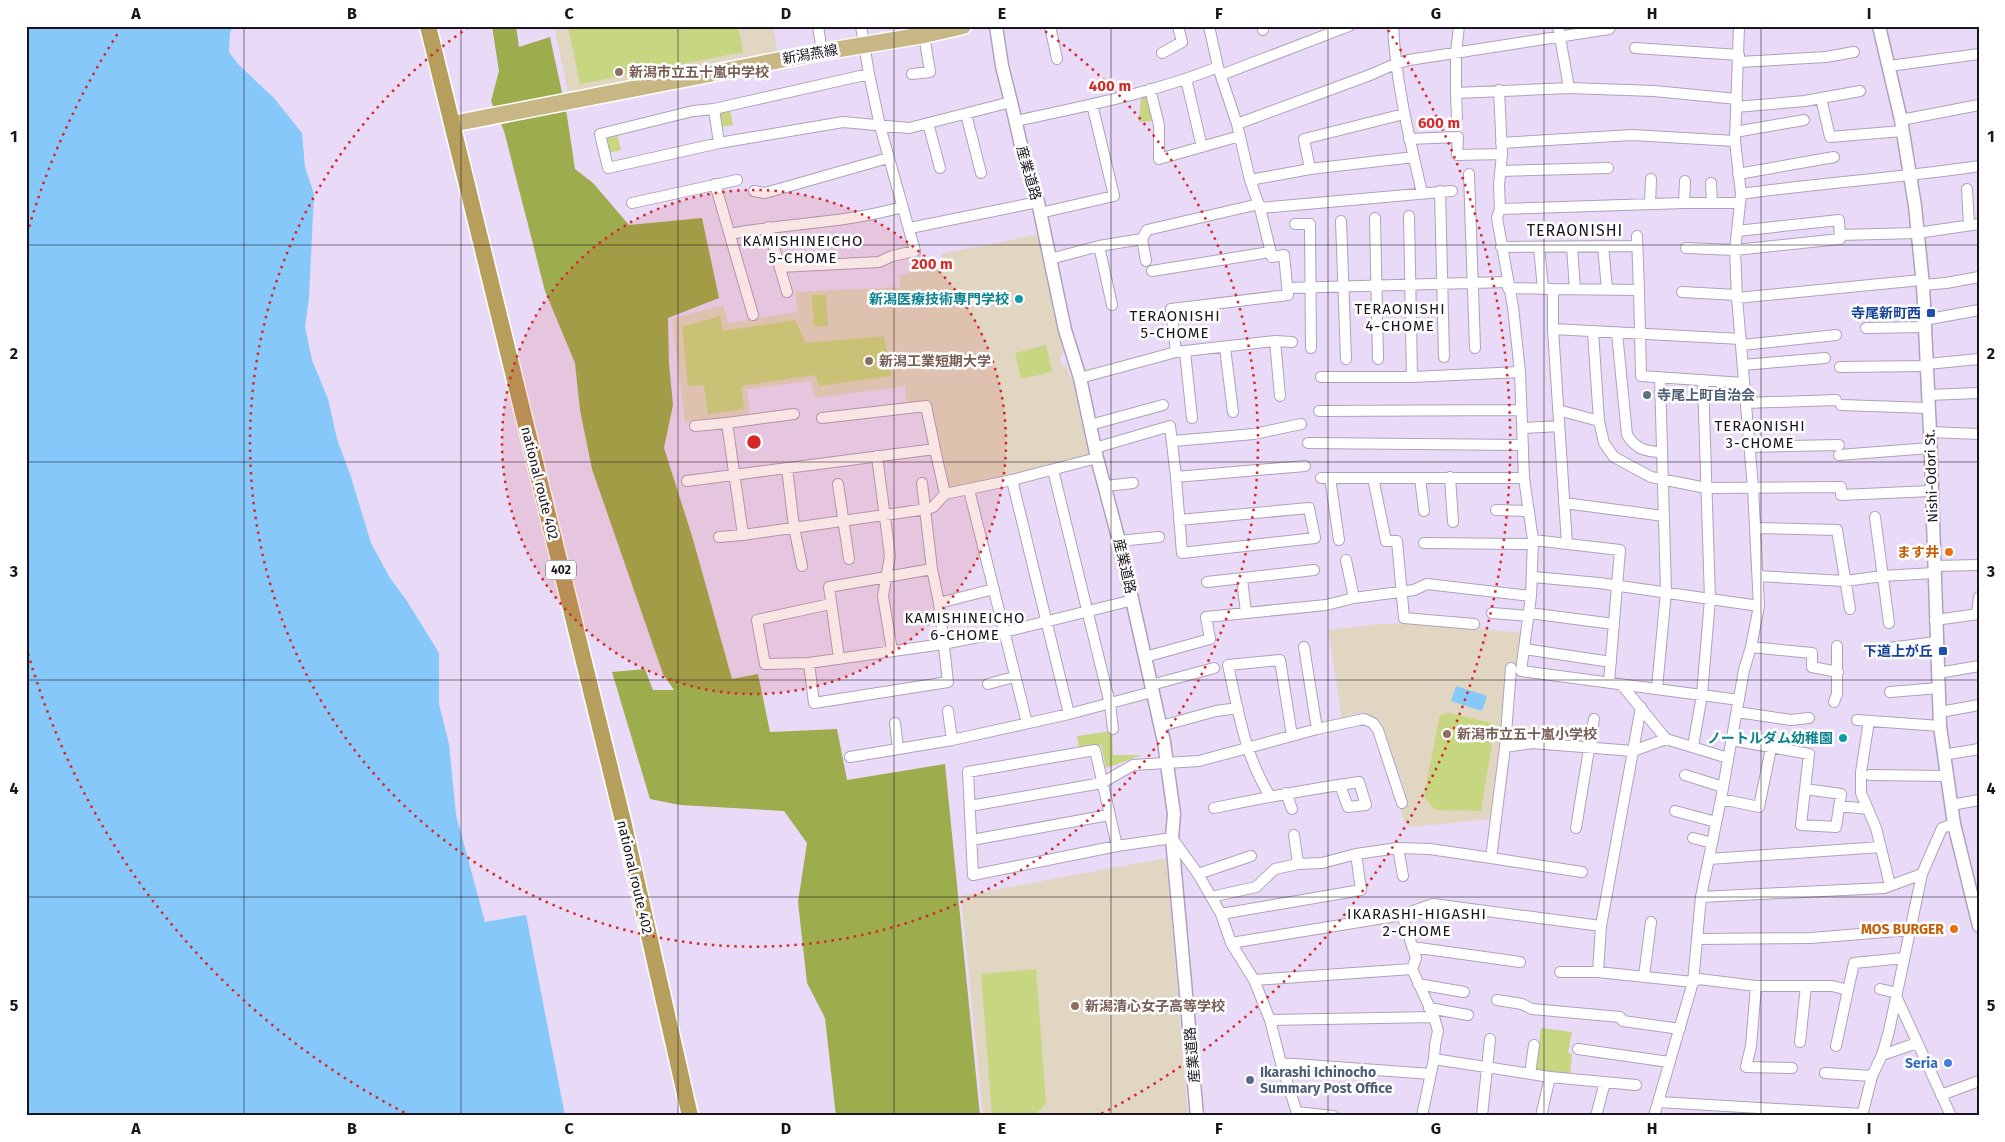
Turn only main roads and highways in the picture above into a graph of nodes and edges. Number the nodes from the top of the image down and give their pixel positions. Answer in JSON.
{"nodes":[{"id":1,"x":428,"y":26,"type":"edge"},
{"id":2,"x":963,"y":26,"type":"edge"},
{"id":3,"x":452,"y":124,"type":"junction"},
{"id":4,"x":690,"y":1116,"type":"edge"}],
"edges":[{"from":1,"to":3,"type":"highway","name":"national route 402","number":"402"},
{"from":2,"to":3,"type":"main road","name":"新潟燕線"},
{"from":3,"to":4,"type":"highway","name":"national route 402","number":"402"}]}
